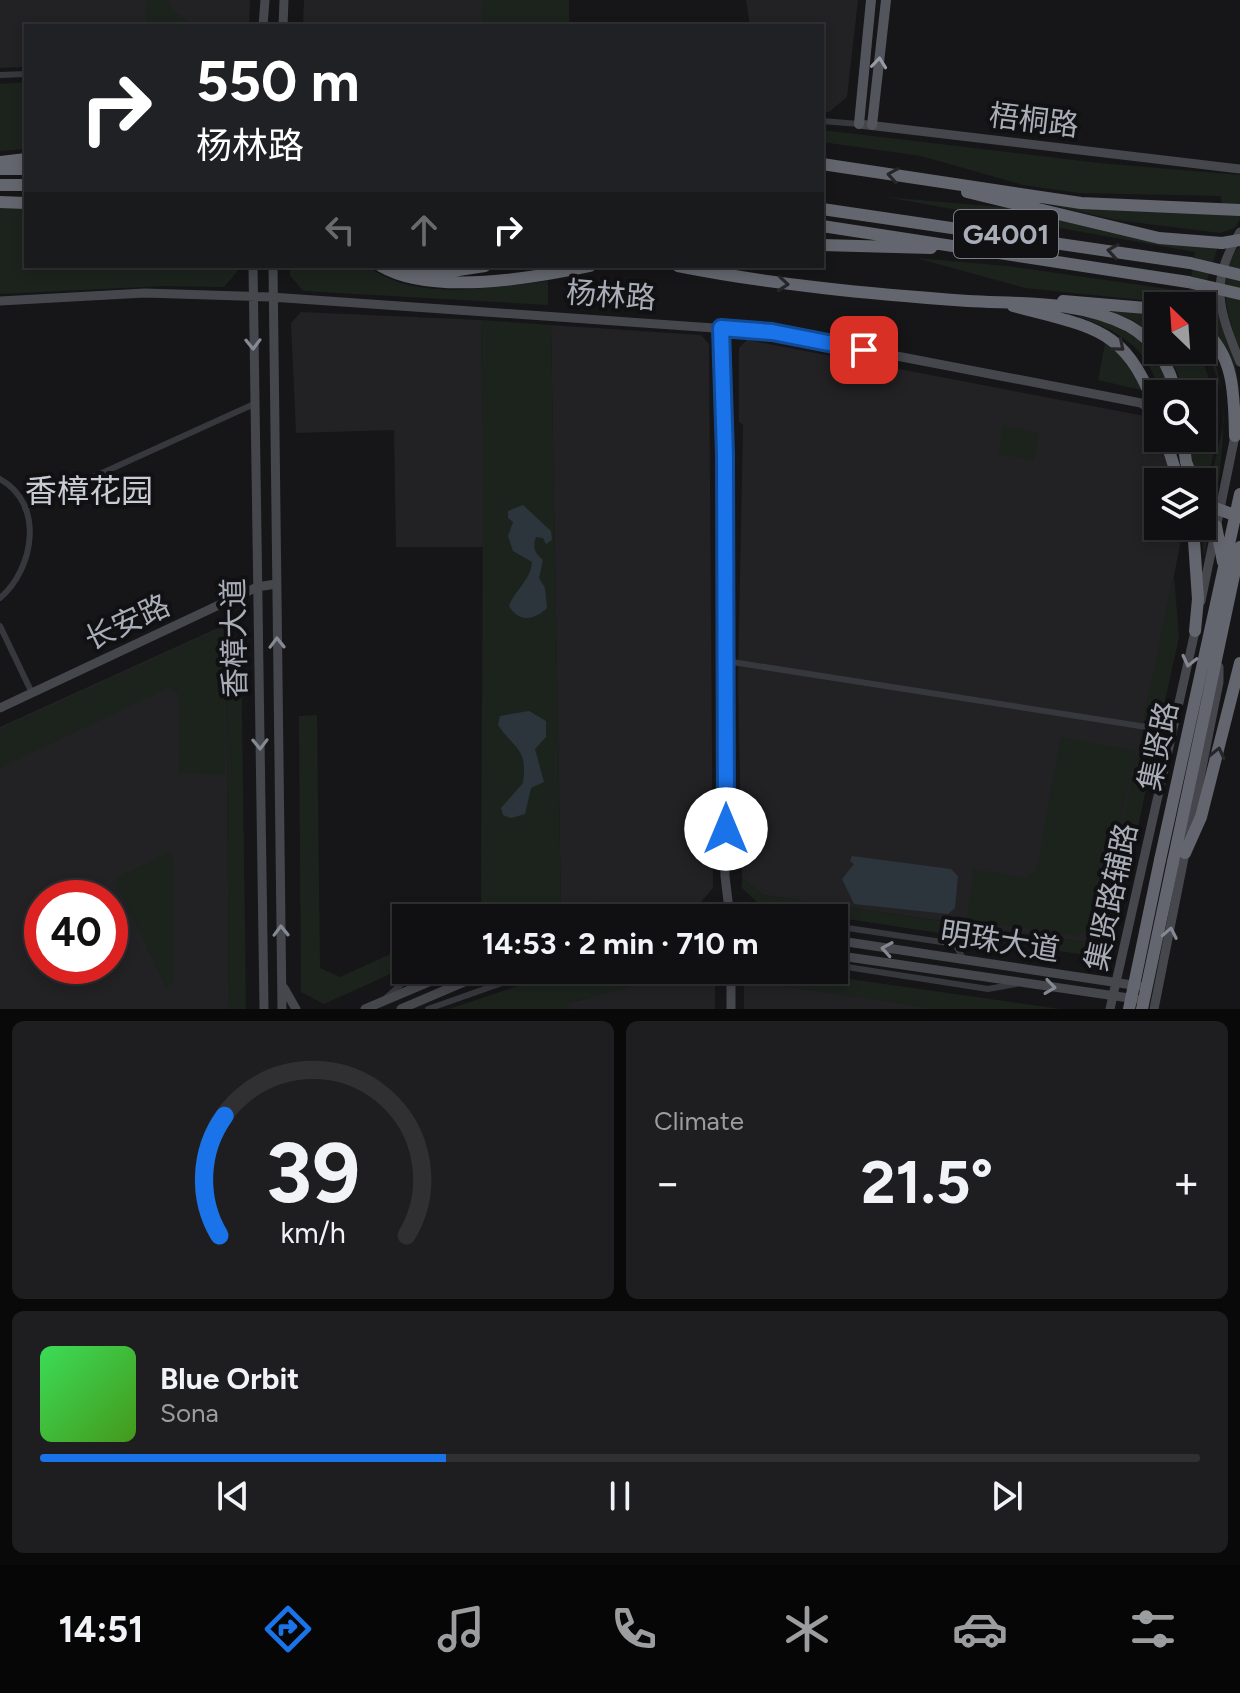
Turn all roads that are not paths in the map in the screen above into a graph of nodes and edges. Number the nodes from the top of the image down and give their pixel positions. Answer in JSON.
{"nodes":[{"id":1,"x":265,"y":0,"type":"edge"},
{"id":2,"x":284,"y":0,"type":"edge"},
{"id":3,"x":871,"y":0,"type":"edge"},
{"id":4,"x":886,"y":0,"type":"edge"},
{"id":5,"x":263,"y":24,"type":"edge"},
{"id":6,"x":283,"y":24,"type":"edge"},
{"id":7,"x":24,"y":74,"type":"edge"},
{"id":8,"x":0,"y":75,"type":"edge"},
{"id":9,"x":824,"y":121,"type":"edge"},
{"id":10,"x":859,"y":124,"type":"junction"},
{"id":11,"x":872,"y":125,"type":"junction"},
{"id":12,"x":24,"y":159,"type":"edge"},
{"id":13,"x":0,"y":162,"type":"edge"},
{"id":14,"x":824,"y":164,"type":"edge"},
{"id":15,"x":0,"y":169,"type":"edge"},
{"id":16,"x":24,"y":169,"type":"edge"},
{"id":17,"x":1240,"y":169,"type":"edge"},
{"id":18,"x":934,"y":181,"type":"junction"},
{"id":19,"x":0,"y":185,"type":"edge"},
{"id":20,"x":24,"y":185,"type":"edge"},
{"id":21,"x":824,"y":201,"type":"edge"},
{"id":22,"x":0,"y":202,"type":"edge"},
{"id":23,"x":24,"y":203,"type":"edge"},
{"id":24,"x":824,"y":209,"type":"edge"},
{"id":25,"x":1240,"y":210,"type":"edge"},
{"id":26,"x":899,"y":219,"type":"junction"},
{"id":27,"x":824,"y":226,"type":"edge"},
{"id":28,"x":1240,"y":232,"type":"edge"},
{"id":29,"x":1240,"y":240,"type":"edge"},
{"id":30,"x":824,"y":245,"type":"edge"},
{"id":31,"x":998,"y":251,"type":"junction"},
{"id":32,"x":253,"y":268,"type":"edge"},
{"id":33,"x":273,"y":268,"type":"edge"},
{"id":34,"x":387,"y":268,"type":"edge"},
{"id":35,"x":424,"y":268,"type":"edge"},
{"id":36,"x":472,"y":268,"type":"edge"},
{"id":37,"x":580,"y":268,"type":"edge"},
{"id":38,"x":689,"y":268,"type":"edge"},
{"id":39,"x":1240,"y":275,"type":"edge"},
{"id":40,"x":1240,"y":294,"type":"edge"},
{"id":41,"x":252,"y":297,"type":"junction"},
{"id":42,"x":271,"y":297,"type":"junction"},
{"id":43,"x":994,"y":300,"type":"junction"},
{"id":44,"x":0,"y":301,"type":"edge"},
{"id":45,"x":1040,"y":301,"type":"junction"},
{"id":46,"x":1144,"y":308,"type":"edge"},
{"id":47,"x":721,"y":328,"type":"junction"},
{"id":48,"x":1216,"y":345,"type":"edge"},
{"id":49,"x":1240,"y":362,"type":"edge"},
{"id":50,"x":1172,"y":380,"type":"edge"},
{"id":51,"x":1144,"y":382,"type":"edge"},
{"id":52,"x":254,"y":404,"type":"junction"},
{"id":53,"x":1144,"y":404,"type":"edge"},
{"id":54,"x":1240,"y":420,"type":"edge"},
{"id":55,"x":1235,"y":436,"type":"junction"},
{"id":56,"x":0,"y":479,"type":"edge"},
{"id":57,"x":1240,"y":494,"type":"edge"},
{"id":58,"x":25,"y":508,"type":"junction"},
{"id":59,"x":1216,"y":508,"type":"edge"},
{"id":60,"x":1240,"y":517,"type":"edge"},
{"id":61,"x":1216,"y":526,"type":"joint"},
{"id":62,"x":1194,"y":540,"type":"edge"},
{"id":63,"x":1213,"y":540,"type":"edge"},
{"id":64,"x":1240,"y":547,"type":"edge"},
{"id":65,"x":1224,"y":571,"type":"junction"},
{"id":66,"x":276,"y":584,"type":"junction"},
{"id":67,"x":257,"y":587,"type":"junction"},
{"id":68,"x":0,"y":598,"type":"edge"},
{"id":69,"x":0,"y":626,"type":"edge"},
{"id":70,"x":1195,"y":631,"type":"junction"},
{"id":71,"x":1219,"y":648,"type":"junction"},
{"id":72,"x":726,"y":661,"type":"junction"},
{"id":73,"x":1240,"y":663,"type":"edge"},
{"id":74,"x":32,"y":693,"type":"junction"},
{"id":75,"x":0,"y":708,"type":"edge"},
{"id":76,"x":1172,"y":731,"type":"junction"},
{"id":77,"x":1185,"y":853,"type":"junction"},
{"id":78,"x":728,"y":904,"type":"edge"},
{"id":79,"x":848,"y":929,"type":"edge"},
{"id":80,"x":848,"y":942,"type":"edge"},
{"id":81,"x":955,"y":944,"type":"junction"},
{"id":82,"x":848,"y":957,"type":"edge"},
{"id":83,"x":943,"y":957,"type":"junction"},
{"id":84,"x":964,"y":960,"type":"junction"},
{"id":85,"x":848,"y":967,"type":"edge"},
{"id":86,"x":1023,"y":983,"type":"junction"},
{"id":87,"x":282,"y":984,"type":"junction"},
{"id":88,"x":401,"y":984,"type":"edge"},
{"id":89,"x":422,"y":984,"type":"edge"},
{"id":90,"x":459,"y":984,"type":"edge"},
{"id":91,"x":499,"y":984,"type":"edge"},
{"id":92,"x":731,"y":984,"type":"edge"},
{"id":93,"x":1118,"y":984,"type":"junction"},
{"id":94,"x":1158,"y":988,"type":"junction"},
{"id":95,"x":1112,"y":996,"type":"junction"},
{"id":96,"x":383,"y":1000,"type":"junction"},
{"id":97,"x":1155,"y":1005,"type":"edge"},
{"id":98,"x":264,"y":1009,"type":"edge"},
{"id":99,"x":282,"y":1009,"type":"edge"},
{"id":100,"x":296,"y":1009,"type":"edge"},
{"id":101,"x":365,"y":1009,"type":"edge"},
{"id":102,"x":401,"y":1009,"type":"edge"},
{"id":103,"x":428,"y":1009,"type":"edge"},
{"id":104,"x":731,"y":1009,"type":"edge"},
{"id":105,"x":1110,"y":1009,"type":"edge"},
{"id":106,"x":1129,"y":1009,"type":"edge"},
{"id":107,"x":1142,"y":1009,"type":"edge"}],
"edges":[{"from":1,"to":5,"type":"street"},
{"from":2,"to":6,"type":"street"},
{"from":3,"to":10,"type":"main road"},
{"from":11,"to":4,"type":"main road","one_way":true},
{"from":7,"to":8,"type":"street"},
{"from":9,"to":10,"type":"street","name":"梧桐路"},
{"from":10,"to":11,"type":"street","name":"梧桐路"},
{"from":11,"to":17,"type":"street","name":"梧桐路"},
{"from":12,"to":13,"type":"highway"},
{"from":18,"to":14,"type":"highway","one_way":true},
{"from":15,"to":16,"type":"highway"},
{"from":18,"to":25,"type":"highway"},
{"from":18,"to":29,"type":"highway","bridge":true},
{"from":19,"to":20,"type":"highway"},
{"from":21,"to":26,"type":"highway"},
{"from":22,"to":23,"type":"highway"},
{"from":24,"to":26,"type":"highway","number":"G4001"},
{"from":39,"to":26,"type":"highway","number":"G4001","one_way":true,"bridge":true},
{"from":27,"to":31,"type":"highway","number":"G4001"},
{"from":28,"to":49,"type":"street"},
{"from":30,"to":31,"type":"highway"},
{"from":31,"to":40,"type":"highway","number":"G4001","bridge":true},
{"from":32,"to":41,"type":"street","name":"香樟大道"},
{"from":33,"to":42,"type":"street","name":"香樟大道"},
{"from":34,"to":37,"type":"highway"},
{"from":35,"to":36,"type":"highway"},
{"from":38,"to":43,"type":"highway","one_way":true},
{"from":41,"to":42,"type":"street","name":"杨林路"},
{"from":41,"to":44,"type":"street","name":"杨林路"},
{"from":41,"to":52,"type":"street","name":"香樟大道","one_way":true},
{"from":42,"to":47,"type":"street","name":"杨林路"},
{"from":42,"to":66,"type":"street","name":"香樟大道"},
{"from":43,"to":45,"type":"highway"},
{"from":43,"to":51,"type":"highway","one_way":true},
{"from":45,"to":46,"type":"highway"},
{"from":45,"to":50,"type":"highway"},
{"from":47,"to":53,"type":"street","name":"杨林路"},
{"from":47,"to":72,"type":"street"},
{"from":48,"to":55,"type":"highway"},
{"from":52,"to":58,"type":"street"},
{"from":52,"to":67,"type":"street","name":"香樟大道"},
{"from":54,"to":55,"type":"street","name":"集贤路辅路"},
{"from":55,"to":61,"type":"street","name":"集贤路辅路"},
{"from":56,"to":58,"type":"street"},
{"from":57,"to":65,"type":"highway","name":"集贤路"},
{"from":58,"to":68,"type":"street"},
{"from":59,"to":60,"type":"highway","bridge":true},
{"from":61,"to":65,"type":"highway"},
{"from":62,"to":70,"type":"highway"},
{"from":63,"to":70,"type":"street","name":"集贤路辅路"},
{"from":64,"to":71,"type":"highway","name":"集贤路"},
{"from":65,"to":106,"type":"highway","name":"集贤路","bridge":true},
{"from":66,"to":67,"type":"street","name":"长安路"},
{"from":87,"to":66,"type":"street","name":"香樟大道","one_way":true},
{"from":67,"to":74,"type":"street","name":"长安路"},
{"from":67,"to":98,"type":"street","name":"香樟大道","one_way":true},
{"from":69,"to":74,"type":"street"},
{"from":70,"to":76,"type":"street","name":"集贤路辅路","one_way":true},
{"from":71,"to":77,"type":"street","name":"集贤路辅路"},
{"from":71,"to":107,"type":"highway","name":"集贤路","bridge":true},
{"from":72,"to":76,"type":"street"},
{"from":72,"to":78,"type":"street"},
{"from":77,"to":73,"type":"highway","one_way":true},
{"from":74,"to":75,"type":"street","name":"长安路"},
{"from":76,"to":93,"type":"street","name":"集贤路辅路"},
{"from":94,"to":77,"type":"street","name":"集贤路辅路","one_way":true},
{"from":79,"to":81,"type":"street"},
{"from":83,"to":80,"type":"street","name":"明珠大道","one_way":true},
{"from":81,"to":83,"type":"street"},
{"from":81,"to":84,"type":"street"},
{"from":82,"to":86,"type":"street","name":"明珠大道"},
{"from":83,"to":84,"type":"street","name":"明珠大道"},
{"from":84,"to":93,"type":"street","name":"明珠大道"},
{"from":85,"to":86,"type":"street"},
{"from":86,"to":95,"type":"street","name":"明珠大道","one_way":true},
{"from":87,"to":99,"type":"street","name":"香樟大道"},
{"from":87,"to":100,"type":"street"},
{"from":88,"to":96,"type":"street"},
{"from":89,"to":96,"type":"street"},
{"from":90,"to":102,"type":"street"},
{"from":91,"to":103,"type":"street"},
{"from":92,"to":104,"type":"street"},
{"from":93,"to":94,"type":"street","name":"明珠大道"},
{"from":93,"to":95,"type":"street","name":"集贤路辅路"},
{"from":94,"to":97,"type":"street","name":"集贤路辅路"},
{"from":95,"to":97,"type":"street","name":"明珠大道"},
{"from":95,"to":105,"type":"street","name":"集贤路辅路"},
{"from":96,"to":101,"type":"street"}]}
